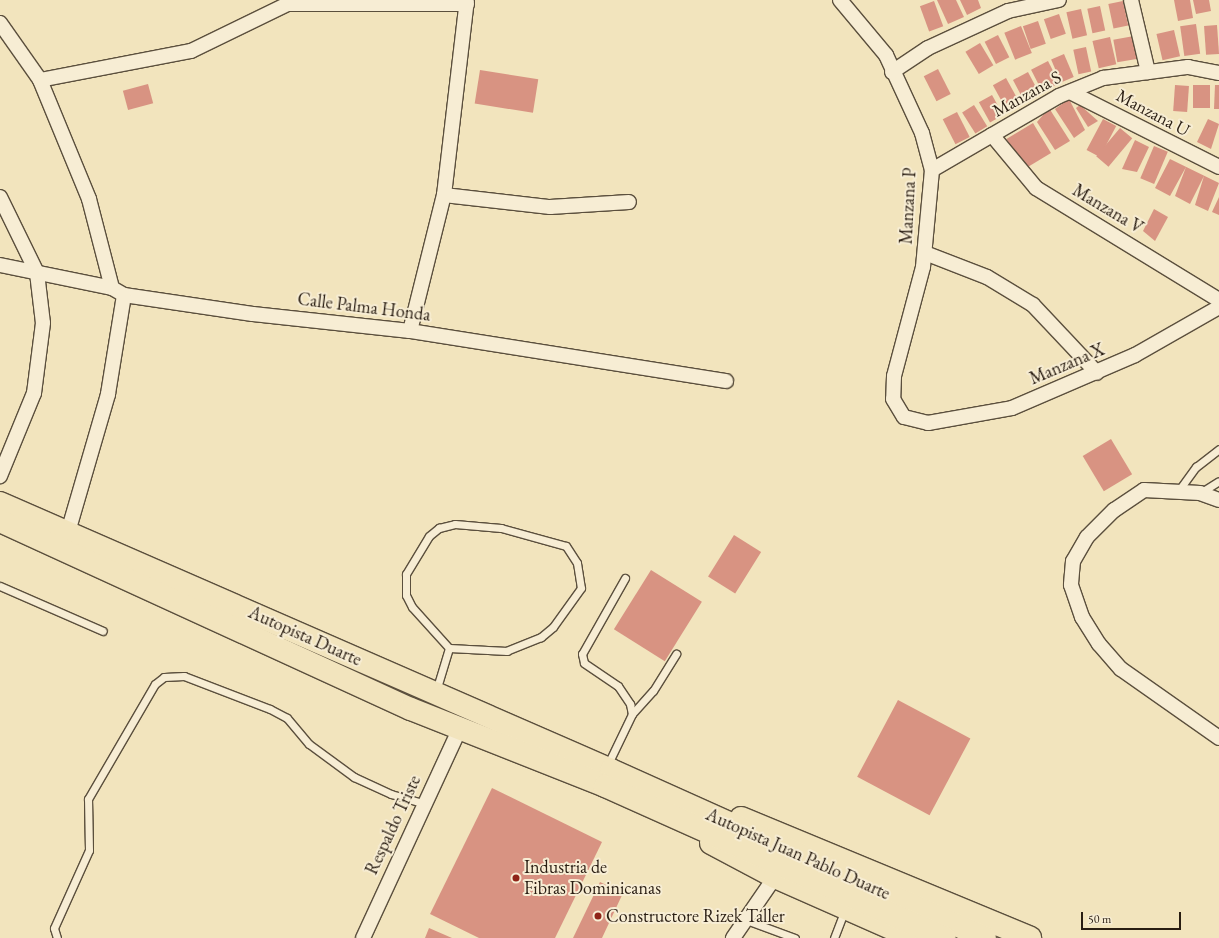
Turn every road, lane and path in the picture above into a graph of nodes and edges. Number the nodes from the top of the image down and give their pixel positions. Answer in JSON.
{"nodes":[{"id":1,"x":840,"y":0,"type":"edge"},
{"id":2,"x":1059,"y":0,"type":"edge"},
{"id":3,"x":1131,"y":0,"type":"edge"},
{"id":4,"x":288,"y":2,"type":"edge"},
{"id":5,"x":467,"y":2,"type":"edge"},
{"id":6,"x":0,"y":23,"type":"edge"},
{"id":7,"x":892,"y":72,"type":"junction"},
{"id":8,"x":1148,"y":72,"type":"junction"},
{"id":9,"x":1219,"y":72,"type":"edge"},
{"id":10,"x":40,"y":80,"type":"junction"},
{"id":11,"x":1070,"y":92,"type":"junction"},
{"id":12,"x":992,"y":135,"type":"junction"},
{"id":13,"x":1219,"y":168,"type":"edge"},
{"id":14,"x":932,"y":170,"type":"junction"},
{"id":15,"x":444,"y":195,"type":"junction"},
{"id":16,"x":0,"y":197,"type":"edge"},
{"id":17,"x":629,"y":202,"type":"dead end"},
{"id":18,"x":925,"y":253,"type":"junction"},
{"id":19,"x":0,"y":265,"type":"edge"},
{"id":20,"x":37,"y":273,"type":"junction"},
{"id":21,"x":118,"y":292,"type":"junction"},
{"id":22,"x":1219,"y":300,"type":"edge"},
{"id":23,"x":1219,"y":307,"type":"edge"},
{"id":24,"x":410,"y":331,"type":"junction"},
{"id":25,"x":1097,"y":372,"type":"junction"},
{"id":26,"x":726,"y":380,"type":"dead end"},
{"id":27,"x":918,"y":422,"type":"joint"},
{"id":28,"x":1219,"y":449,"type":"edge"},
{"id":29,"x":0,"y":476,"type":"edge"},
{"id":30,"x":1219,"y":481,"type":"edge"},
{"id":31,"x":1179,"y":490,"type":"junction"},
{"id":32,"x":1200,"y":493,"type":"junction"},
{"id":33,"x":1219,"y":500,"type":"edge"},
{"id":34,"x":0,"y":503,"type":"edge"},
{"id":35,"x":0,"y":521,"type":"edge"},
{"id":36,"x":68,"y":532,"type":"junction"},
{"id":37,"x":625,"y":578,"type":"dead end"},
{"id":38,"x":0,"y":586,"type":"edge"},
{"id":39,"x":103,"y":631,"type":"dead end"},
{"id":40,"x":449,"y":648,"type":"junction"},
{"id":41,"x":676,"y":654,"type":"dead end"},
{"id":42,"x":435,"y":693,"type":"junction"},
{"id":43,"x":632,"y":714,"type":"junction"},
{"id":44,"x":460,"y":728,"type":"junction"},
{"id":45,"x":1219,"y":738,"type":"edge"},
{"id":46,"x":607,"y":775,"type":"junction"},
{"id":47,"x":423,"y":804,"type":"junction"},
{"id":48,"x":775,"y":878,"type":"junction"},
{"id":49,"x":846,"y":909,"type":"junction"},
{"id":50,"x":746,"y":920,"type":"junction"},
{"id":51,"x":57,"y":938,"type":"edge"},
{"id":52,"x":363,"y":938,"type":"edge"},
{"id":53,"x":733,"y":938,"type":"edge"},
{"id":54,"x":795,"y":938,"type":"edge"},
{"id":55,"x":834,"y":938,"type":"edge"},
{"id":56,"x":913,"y":938,"type":"edge"},
{"id":57,"x":945,"y":938,"type":"edge"},
{"id":58,"x":985,"y":938,"type":"edge"},
{"id":59,"x":1030,"y":938,"type":"edge"}],
"edges":[{"from":1,"to":7,"type":"street","name":"Manzana P"},
{"from":2,"to":7,"type":"street"},
{"from":3,"to":8,"type":"street"},
{"from":4,"to":5,"type":"street"},
{"from":4,"to":10,"type":"street"},
{"from":5,"to":15,"type":"street"},
{"from":6,"to":10,"type":"street"},
{"from":7,"to":14,"type":"street","name":"Manzana P"},
{"from":8,"to":9,"type":"street","name":"Manzana S"},
{"from":8,"to":11,"type":"street","name":"Manzana S"},
{"from":10,"to":21,"type":"street"},
{"from":11,"to":12,"type":"street","name":"Manzana S"},
{"from":11,"to":13,"type":"street","name":"Manzana U"},
{"from":12,"to":14,"type":"street","name":"Manzana S"},
{"from":12,"to":22,"type":"street","name":"Manzana V"},
{"from":14,"to":18,"type":"street","name":"Manzana P"},
{"from":15,"to":17,"type":"street"},
{"from":15,"to":24,"type":"street"},
{"from":16,"to":20,"type":"street"},
{"from":18,"to":25,"type":"street"},
{"from":18,"to":27,"type":"street","name":"Manzana P"},
{"from":19,"to":20,"type":"street","name":"Calle Palma Honda"},
{"from":20,"to":21,"type":"street","name":"Calle Palma Honda"},
{"from":20,"to":29,"type":"street"},
{"from":21,"to":24,"type":"street","name":"Calle Palma Honda"},
{"from":21,"to":36,"type":"street"},
{"from":23,"to":25,"type":"street","name":"Manzana X"},
{"from":24,"to":26,"type":"street","name":"Calle Palma Honda"},
{"from":25,"to":27,"type":"street","name":"Manzana X"},
{"from":28,"to":31,"type":"lane"},
{"from":30,"to":32,"type":"lane"},
{"from":31,"to":32,"type":"street"},
{"from":31,"to":45,"type":"street"},
{"from":32,"to":33,"type":"street"},
{"from":34,"to":36,"type":"main road","name":"Autopista Duarte"},
{"from":35,"to":44,"type":"main road","name":"Autopista Duarte"},
{"from":36,"to":42,"type":"main road","name":"Autopista Duarte"},
{"from":37,"to":43,"type":"lane"},
{"from":38,"to":39,"type":"lane"},
{"from":40,"to":40,"type":"lane"},
{"from":40,"to":42,"type":"lane"},
{"from":41,"to":43,"type":"lane"},
{"from":42,"to":46,"type":"main road","name":"Autopista Duarte"},
{"from":43,"to":46,"type":"lane"},
{"from":44,"to":46,"type":"main road","name":"Autopista Duarte"},
{"from":44,"to":47,"type":"street","name":"Respaldo Triste"},
{"from":46,"to":48,"type":"main road"},
{"from":46,"to":57,"type":"main road","name":"Autopista Juan Pablo Duarte"},
{"from":46,"to":58,"type":"main road","name":"Autopista Juan Pablo Duarte"},
{"from":46,"to":59,"type":"main road"},
{"from":47,"to":51,"type":"lane"},
{"from":47,"to":52,"type":"street","name":"Respaldo Triste"},
{"from":48,"to":49,"type":"main road"},
{"from":48,"to":50,"type":"street"},
{"from":49,"to":55,"type":"lane"},
{"from":49,"to":56,"type":"main road"},
{"from":50,"to":53,"type":"street"},
{"from":50,"to":54,"type":"lane"}]}
